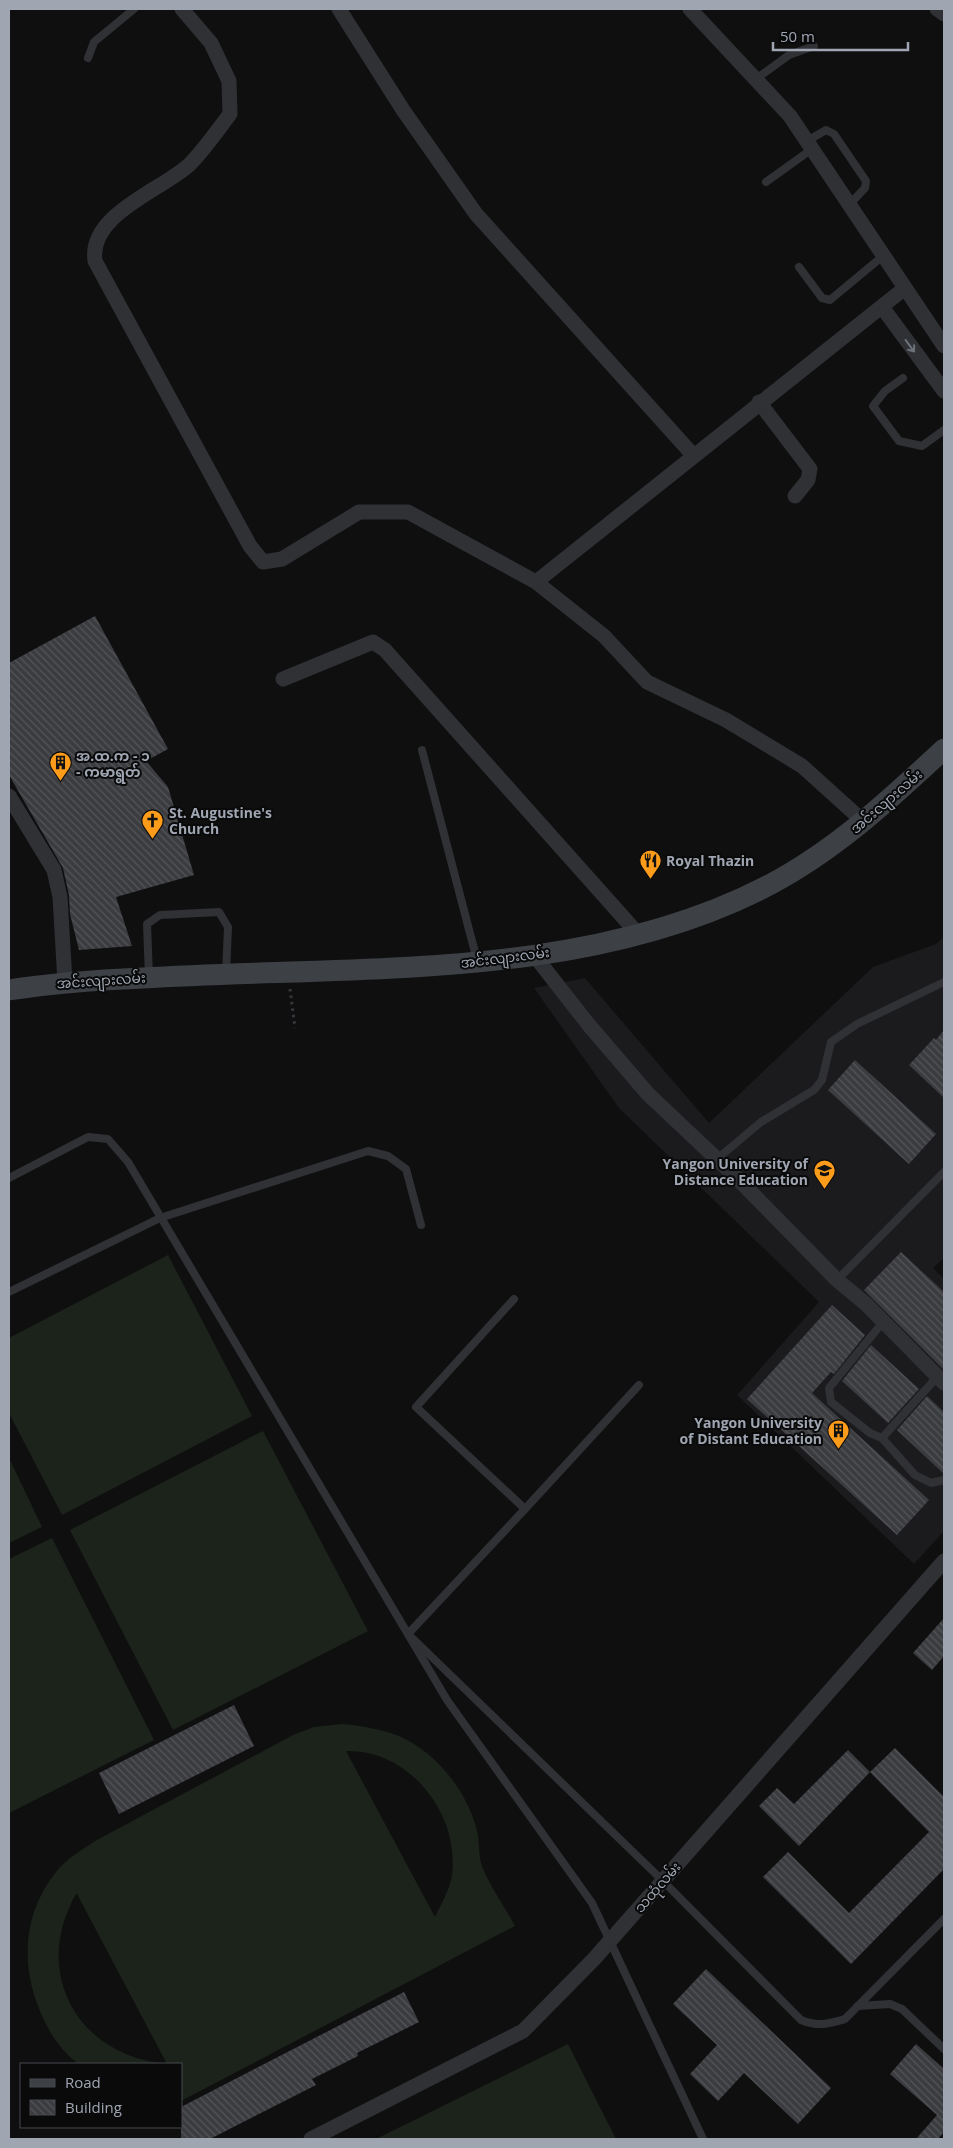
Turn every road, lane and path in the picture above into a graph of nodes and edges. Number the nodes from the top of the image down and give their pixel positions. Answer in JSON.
{"nodes":[{"id":1,"x":134,"y":9,"type":"edge"},
{"id":2,"x":182,"y":9,"type":"edge"},
{"id":3,"x":339,"y":9,"type":"edge"},
{"id":4,"x":690,"y":9,"type":"edge"},
{"id":5,"x":937,"y":9,"type":"edge"},
{"id":6,"x":944,"y":14,"type":"edge"},
{"id":7,"x":814,"y":46,"type":"dead end"},
{"id":8,"x":88,"y":58,"type":"dead end"},
{"id":9,"x":756,"y":79,"type":"junction"},
{"id":10,"x":809,"y":145,"type":"junction"},
{"id":11,"x":766,"y":182,"type":"dead end"},
{"id":12,"x":849,"y":205,"type":"junction"},
{"id":13,"x":883,"y":256,"type":"junction"},
{"id":14,"x":799,"y":267,"type":"dead end"},
{"id":15,"x":905,"y":288,"type":"junction"},
{"id":16,"x":882,"y":306,"type":"junction"},
{"id":17,"x":944,"y":346,"type":"edge"},
{"id":18,"x":903,"y":378,"type":"dead end"},
{"id":19,"x":944,"y":391,"type":"edge"},
{"id":20,"x":759,"y":402,"type":"junction"},
{"id":21,"x":944,"y":430,"type":"edge"},
{"id":22,"x":693,"y":455,"type":"junction"},
{"id":23,"x":795,"y":496,"type":"dead end"},
{"id":24,"x":536,"y":582,"type":"junction"},
{"id":25,"x":283,"y":679,"type":"dead end"},
{"id":26,"x":944,"y":749,"type":"edge"},
{"id":27,"x":422,"y":750,"type":"dead end"},
{"id":28,"x":9,"y":796,"type":"edge"},
{"id":29,"x":864,"y":822,"type":"junction"},
{"id":30,"x":639,"y":935,"type":"junction"},
{"id":31,"x":534,"y":955,"type":"junction"},
{"id":32,"x":477,"y":962,"type":"junction"},
{"id":33,"x":288,"y":971,"type":"junction"},
{"id":34,"x":226,"y":973,"type":"junction"},
{"id":35,"x":149,"y":977,"type":"junction"},
{"id":36,"x":65,"y":982,"type":"junction"},
{"id":37,"x":944,"y":982,"type":"edge"},
{"id":38,"x":9,"y":990,"type":"edge"},
{"id":39,"x":295,"y":1028,"type":"dead end"},
{"id":40,"x":717,"y":1159,"type":"junction"},
{"id":41,"x":944,"y":1172,"type":"edge"},
{"id":42,"x":9,"y":1178,"type":"edge"},
{"id":43,"x":160,"y":1218,"type":"junction"},
{"id":44,"x":421,"y":1225,"type":"dead end"},
{"id":45,"x":837,"y":1280,"type":"junction"},
{"id":46,"x":9,"y":1292,"type":"edge"},
{"id":47,"x":514,"y":1299,"type":"dead end"},
{"id":48,"x":884,"y":1322,"type":"junction"},
{"id":49,"x":941,"y":1380,"type":"edge"},
{"id":50,"x":640,"y":1385,"type":"dead end"},
{"id":51,"x":882,"y":1438,"type":"junction"},
{"id":52,"x":944,"y":1480,"type":"edge"},
{"id":53,"x":525,"y":1509,"type":"junction"},
{"id":54,"x":944,"y":1561,"type":"edge"},
{"id":55,"x":408,"y":1634,"type":"junction"},
{"id":56,"x":663,"y":1881,"type":"junction"},
{"id":57,"x":944,"y":1919,"type":"edge"},
{"id":58,"x":609,"y":1942,"type":"junction"},
{"id":59,"x":858,"y":2006,"type":"junction"},
{"id":60,"x":944,"y":2049,"type":"edge"},
{"id":61,"x":311,"y":2139,"type":"edge"},
{"id":62,"x":702,"y":2139,"type":"edge"}],
"edges":[{"from":1,"to":8,"type":"lane"},
{"from":2,"to":24,"type":"street"},
{"from":3,"to":22,"type":"street"},
{"from":4,"to":9,"type":"street"},
{"from":5,"to":6,"type":"street"},
{"from":7,"to":9,"type":"lane"},
{"from":9,"to":10,"type":"street"},
{"from":10,"to":11,"type":"lane"},
{"from":10,"to":12,"type":"street"},
{"from":10,"to":12,"type":"lane"},
{"from":12,"to":13,"type":"street"},
{"from":13,"to":14,"type":"lane"},
{"from":13,"to":15,"type":"street"},
{"from":15,"to":16,"type":"street"},
{"from":15,"to":17,"type":"street"},
{"from":16,"to":19,"type":"street","one_way":true},
{"from":16,"to":20,"type":"street"},
{"from":18,"to":21,"type":"lane"},
{"from":20,"to":22,"type":"street"},
{"from":20,"to":23,"type":"street"},
{"from":22,"to":24,"type":"street"},
{"from":24,"to":29,"type":"street"},
{"from":25,"to":30,"type":"street"},
{"from":26,"to":29,"type":"main road","name":"အင်းလျားလမ်း"},
{"from":27,"to":32,"type":"lane"},
{"from":28,"to":36,"type":"street"},
{"from":29,"to":30,"type":"main road","name":"အင်းလျားလမ်း"},
{"from":30,"to":31,"type":"main road","name":"အင်းလျားလမ်း"},
{"from":31,"to":32,"type":"main road","name":"အင်းလျားလမ်း"},
{"from":31,"to":40,"type":"street"},
{"from":32,"to":33,"type":"main road","name":"အင်းလျားလမ်း"},
{"from":33,"to":34,"type":"main road","name":"အင်းလျားလမ်း"},
{"from":33,"to":39,"type":"path"},
{"from":34,"to":35,"type":"main road","name":"အင်းလျားလမ်း"},
{"from":34,"to":35,"type":"lane"},
{"from":35,"to":36,"type":"main road","name":"အင်းလျားလမ်း"},
{"from":36,"to":38,"type":"main road","name":"အင်းလျားလမ်း"},
{"from":37,"to":40,"type":"lane"},
{"from":40,"to":45,"type":"street"},
{"from":41,"to":45,"type":"lane"},
{"from":42,"to":43,"type":"lane"},
{"from":43,"to":44,"type":"lane"},
{"from":43,"to":46,"type":"lane"},
{"from":43,"to":55,"type":"lane"},
{"from":45,"to":48,"type":"street"},
{"from":47,"to":53,"type":"lane"},
{"from":48,"to":49,"type":"street"},
{"from":48,"to":51,"type":"lane"},
{"from":49,"to":51,"type":"lane"},
{"from":50,"to":53,"type":"lane"},
{"from":51,"to":52,"type":"lane"},
{"from":53,"to":55,"type":"lane"},
{"from":54,"to":56,"type":"street","name":"သထုံလမ်း"},
{"from":55,"to":56,"type":"lane"},
{"from":55,"to":58,"type":"lane"},
{"from":56,"to":58,"type":"street","name":"သထုံလမ်း"},
{"from":56,"to":59,"type":"lane"},
{"from":57,"to":59,"type":"lane"},
{"from":58,"to":61,"type":"street","name":"သထုံလမ်း"},
{"from":58,"to":62,"type":"lane"},
{"from":59,"to":60,"type":"lane"}]}
